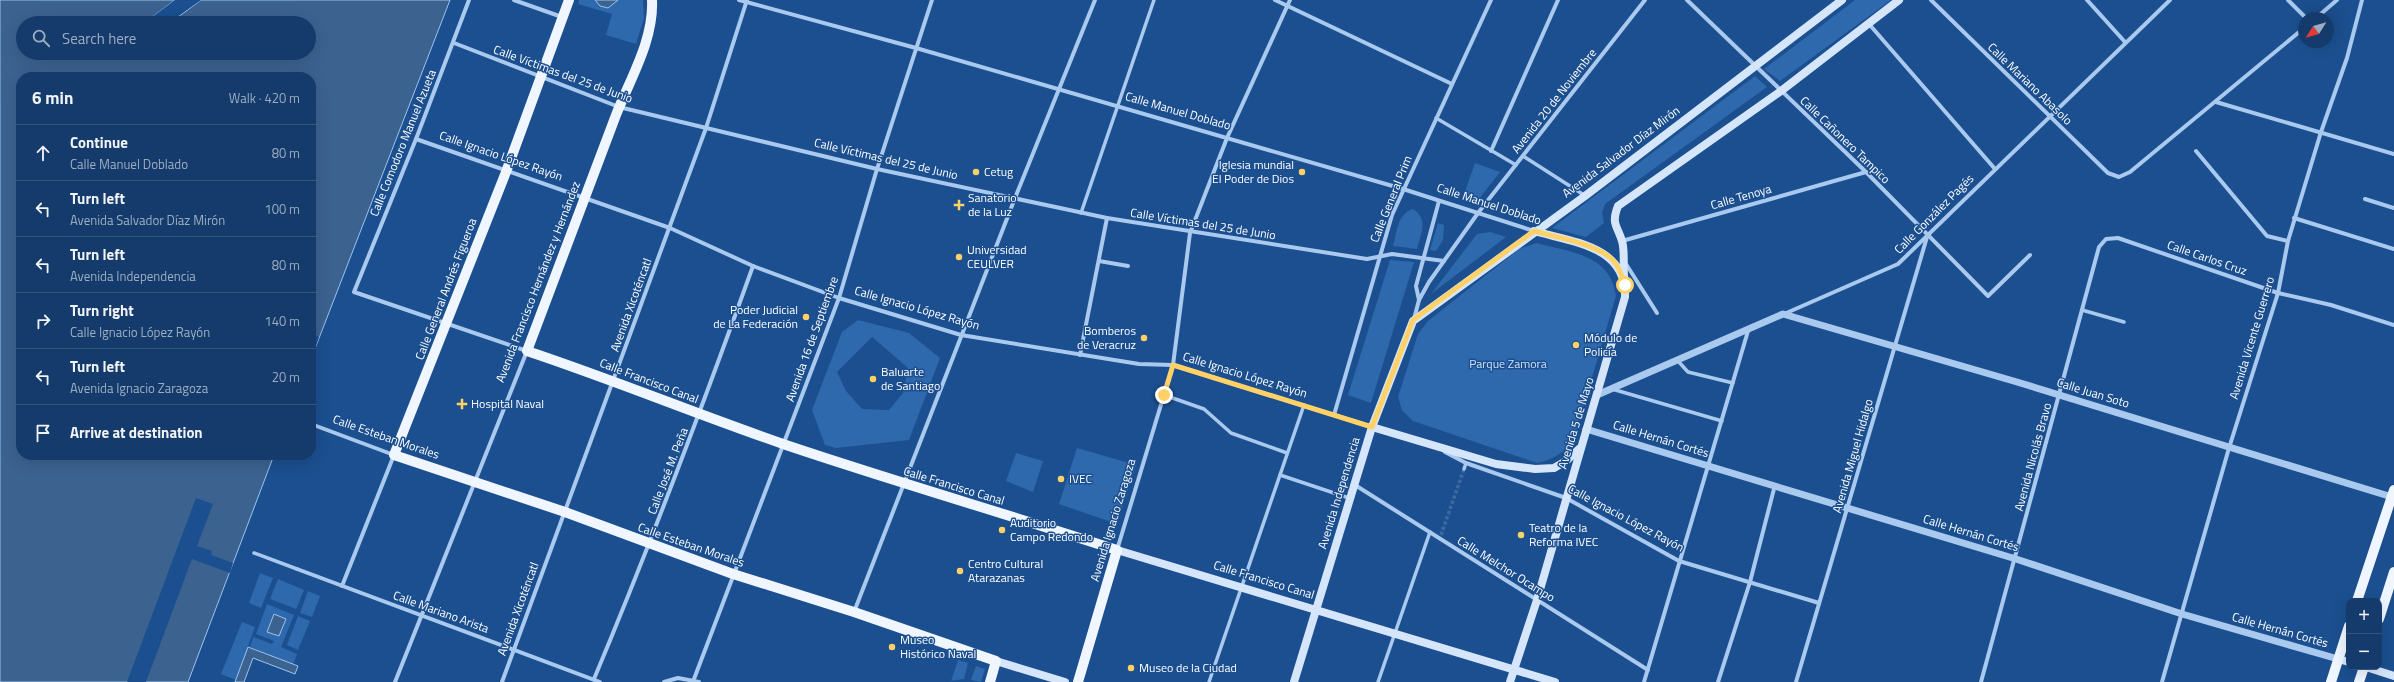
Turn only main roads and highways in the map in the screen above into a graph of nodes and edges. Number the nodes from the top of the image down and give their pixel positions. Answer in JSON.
{"nodes":[{"id":1,"x":570,"y":0,"type":"edge"},
{"id":2,"x":652,"y":0,"type":"edge"},
{"id":3,"x":1842,"y":0,"type":"edge"},
{"id":4,"x":1899,"y":0,"type":"edge"},
{"id":5,"x":1534,"y":231,"type":"junction"},
{"id":6,"x":1608,"y":256,"type":"junction"},
{"id":7,"x":1622,"y":258,"type":"junction"},
{"id":8,"x":1620,"y":270,"type":"joint"},
{"id":9,"x":1625,"y":285,"type":"junction"},
{"id":10,"x":1413,"y":320,"type":"joint"},
{"id":11,"x":527,"y":351,"type":"joint"},
{"id":12,"x":1372,"y":427,"type":"junction"},
{"id":13,"x":1579,"y":448,"type":"junction"},
{"id":14,"x":394,"y":455,"type":"joint"},
{"id":15,"x":2393,"y":495,"type":"edge"},
{"id":16,"x":1117,"y":550,"type":"junction"},
{"id":17,"x":2394,"y":572,"type":"edge"},
{"id":18,"x":2358,"y":598,"type":"edge"},
{"id":19,"x":1316,"y":610,"type":"junction"},
{"id":20,"x":2382,"y":610,"type":"edge"},
{"id":21,"x":2346,"y":634,"type":"edge"},
{"id":22,"x":2338,"y":659,"type":"junction"},
{"id":23,"x":996,"y":661,"type":"junction"},
{"id":24,"x":2346,"y":661,"type":"edge"},
{"id":25,"x":1513,"y":670,"type":"junction"},
{"id":26,"x":2364,"y":670,"type":"edge"},
{"id":27,"x":2375,"y":670,"type":"edge"},
{"id":28,"x":2394,"y":676,"type":"edge"},
{"id":29,"x":990,"y":682,"type":"edge"},
{"id":30,"x":1065,"y":682,"type":"edge"},
{"id":31,"x":1078,"y":682,"type":"edge"},
{"id":32,"x":1294,"y":682,"type":"edge"},
{"id":33,"x":1510,"y":682,"type":"edge"},
{"id":34,"x":1554,"y":682,"type":"edge"},
{"id":35,"x":2331,"y":682,"type":"edge"},
{"id":36,"x":2359,"y":682,"type":"edge"}],
"edges":[{"from":1,"to":14,"type":"main road","name":"Calle General Andrés Figueroa"},
{"from":2,"to":11,"type":"main road","name":"Avenida Francisco Hernández y Hernández"},
{"from":3,"to":5,"type":"main road","name":"Avenida Salvador Díaz Mirón"},
{"from":4,"to":7,"type":"main road"},
{"from":5,"to":6,"type":"main road","name":"Calle Manuel Doblado"},
{"from":5,"to":10,"type":"main road","name":"Avenida Salvador Díaz Mirón"},
{"from":6,"to":7,"type":"main road","name":"Calle Manuel Doblado"},
{"from":6,"to":8,"type":"main road","name":"Calle Manuel Doblado"},
{"from":7,"to":9,"type":"main road","name":"Avenida 5 de Mayo"},
{"from":8,"to":9,"type":"main road","name":"Avenida 5 de Mayo"},
{"from":9,"to":13,"type":"main road","name":"Avenida 5 de Mayo"},
{"from":10,"to":12,"type":"main road","name":"Avenida Independencia"},
{"from":11,"to":16,"type":"main road","name":"Calle Francisco Canal"},
{"from":12,"to":13,"type":"main road","name":"Calle Ignacio López Rayón"},
{"from":12,"to":19,"type":"main road","name":"Avenida Independencia"},
{"from":13,"to":25,"type":"main road","name":"Avenida 5 de Mayo"},
{"from":14,"to":23,"type":"main road","name":"Calle Esteban Morales"},
{"from":15,"to":18,"type":"main road"},
{"from":16,"to":19,"type":"main road","name":"Calle Francisco Canal"},
{"from":16,"to":31,"type":"main road","name":"Avenida Ignacio Zaragoza"},
{"from":17,"to":20,"type":"main road"},
{"from":19,"to":25,"type":"main road","name":"Calle Francisco Canal"},
{"from":19,"to":32,"type":"main road","name":"Avenida Independencia"},
{"from":21,"to":22,"type":"main road"},
{"from":22,"to":24,"type":"main road","name":"Calle Hernán Cortés"},
{"from":22,"to":35,"type":"main road"},
{"from":23,"to":29,"type":"main road"},
{"from":23,"to":30,"type":"main road","name":"Calle Esteban Morales"},
{"from":25,"to":33,"type":"main road","name":"Avenida 5 de Mayo"},
{"from":25,"to":34,"type":"main road","name":"Calle Francisco Canal"},
{"from":26,"to":36,"type":"main road"},
{"from":27,"to":28,"type":"main road"}]}
